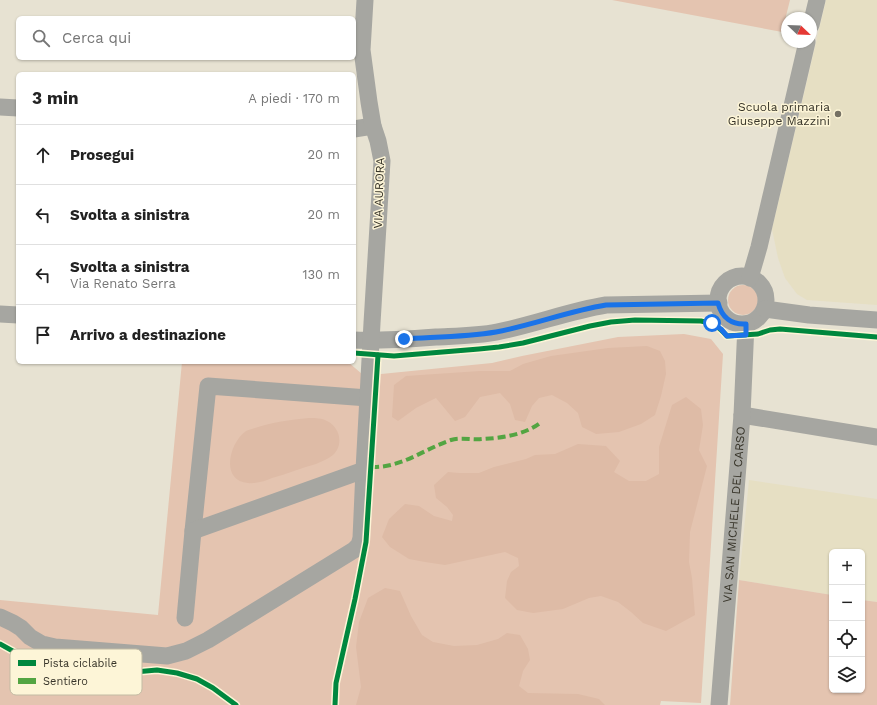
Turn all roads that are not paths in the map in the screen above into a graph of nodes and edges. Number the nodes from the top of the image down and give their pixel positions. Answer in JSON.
{"nodes":[{"id":1,"x":365,"y":0,"type":"edge"},
{"id":2,"x":817,"y":0,"type":"edge"},
{"id":3,"x":814,"y":12,"type":"edge"},
{"id":4,"x":806,"y":48,"type":"edge"},
{"id":5,"x":0,"y":107,"type":"edge"},
{"id":6,"x":16,"y":108,"type":"edge"},
{"id":7,"x":373,"y":126,"type":"junction"},
{"id":8,"x":356,"y":129,"type":"edge"},
{"id":9,"x":750,"y":278,"type":"junction"},
{"id":10,"x":718,"y":303,"type":"junction"},
{"id":11,"x":765,"y":309,"type":"junction"},
{"id":12,"x":0,"y":314,"type":"edge"},
{"id":13,"x":16,"y":315,"type":"edge"},
{"id":14,"x":877,"y":320,"type":"edge"},
{"id":15,"x":746,"y":324,"type":"junction"},
{"id":16,"x":356,"y":340,"type":"edge"},
{"id":17,"x":371,"y":340,"type":"junction"},
{"id":18,"x":368,"y":398,"type":"junction"},
{"id":19,"x":742,"y":416,"type":"junction"},
{"id":20,"x":877,"y":437,"type":"edge"},
{"id":21,"x":364,"y":470,"type":"junction"},
{"id":22,"x":193,"y":531,"type":"junction"},
{"id":23,"x":0,"y":617,"type":"edge"},
{"id":24,"x":185,"y":618,"type":"dead end"},
{"id":25,"x":80,"y":649,"type":"edge"},
{"id":26,"x":142,"y":654,"type":"edge"},
{"id":27,"x":719,"y":705,"type":"edge"}],
"edges":[{"from":1,"to":7,"type":"street","name":"VIA AURORA"},
{"from":2,"to":3,"type":"street"},
{"from":4,"to":9,"type":"street"},
{"from":5,"to":6,"type":"street"},
{"from":7,"to":8,"type":"street"},
{"from":7,"to":17,"type":"street","name":"VIA AURORA"},
{"from":9,"to":10,"type":"street"},
{"from":9,"to":11,"type":"street"},
{"from":10,"to":15,"type":"street"},
{"from":10,"to":17,"type":"street"},
{"from":11,"to":14,"type":"street"},
{"from":11,"to":15,"type":"street"},
{"from":12,"to":13,"type":"street"},
{"from":15,"to":19,"type":"street","name":"VIA SAN MICHELE DEL CARSO"},
{"from":16,"to":17,"type":"street"},
{"from":17,"to":18,"type":"street","name":"VIA AURORA"},
{"from":18,"to":21,"type":"street","name":"VIA AURORA"},
{"from":18,"to":22,"type":"street"},
{"from":19,"to":20,"type":"street"},
{"from":19,"to":27,"type":"street","name":"VIA SAN MICHELE DEL CARSO"},
{"from":21,"to":22,"type":"street"},
{"from":21,"to":26,"type":"street","name":"VIA AURORA"},
{"from":22,"to":24,"type":"street"},
{"from":23,"to":25,"type":"street","name":"VIA AURORA"}]}
